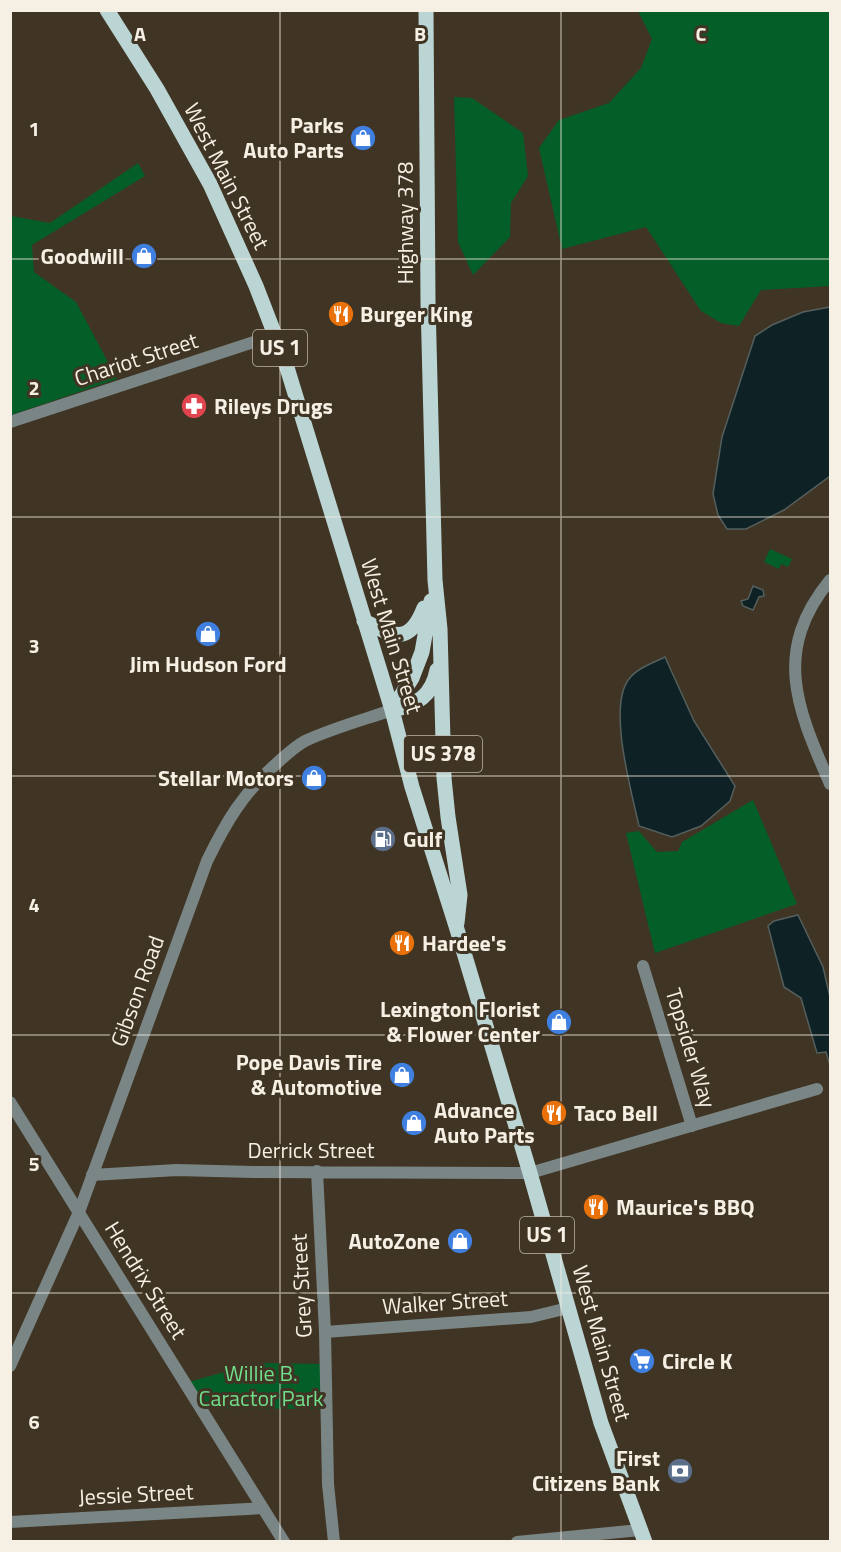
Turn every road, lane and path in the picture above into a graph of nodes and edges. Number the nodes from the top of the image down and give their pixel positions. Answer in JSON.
{"nodes":[{"id":1,"x":107,"y":10,"type":"edge"},
{"id":2,"x":426,"y":10,"type":"edge"},
{"id":3,"x":275,"y":335,"type":"junction"},
{"id":4,"x":10,"y":422,"type":"edge"},
{"id":5,"x":435,"y":580,"type":"junction"},
{"id":6,"x":831,"y":580,"type":"edge"},
{"id":7,"x":364,"y":621,"type":"junction"},
{"id":8,"x":440,"y":653,"type":"junction"},
{"id":9,"x":392,"y":710,"type":"junction"},
{"id":10,"x":831,"y":784,"type":"edge"},
{"id":11,"x":456,"y":926,"type":"junction"},
{"id":12,"x":644,"y":966,"type":"dead end"},
{"id":13,"x":817,"y":1089,"type":"dead end"},
{"id":14,"x":10,"y":1102,"type":"edge"},
{"id":15,"x":693,"y":1126,"type":"junction"},
{"id":16,"x":317,"y":1171,"type":"junction"},
{"id":17,"x":530,"y":1173,"type":"junction"},
{"id":18,"x":92,"y":1175,"type":"junction"},
{"id":19,"x":79,"y":1212,"type":"junction"},
{"id":20,"x":568,"y":1308,"type":"junction"},
{"id":21,"x":324,"y":1332,"type":"junction"},
{"id":22,"x":10,"y":1366,"type":"edge"},
{"id":23,"x":263,"y":1508,"type":"junction"},
{"id":24,"x":10,"y":1522,"type":"edge"},
{"id":25,"x":643,"y":1536,"type":"edge"},
{"id":26,"x":284,"y":1542,"type":"edge"},
{"id":27,"x":334,"y":1542,"type":"edge"},
{"id":28,"x":517,"y":1542,"type":"edge"}],
"edges":[{"from":1,"to":3,"type":"main road","name":"West Main Street","number":"US 1"},
{"from":2,"to":5,"type":"main road","name":"Highway 378","number":"US 378"},
{"from":3,"to":4,"type":"street","name":"Chariot Street"},
{"from":3,"to":7,"type":"main road","name":"West Main Street","number":"US 1"},
{"from":5,"to":7,"type":"main road"},
{"from":5,"to":8,"type":"main road","number":"US 378"},
{"from":5,"to":9,"type":"main road","number":"US 378"},
{"from":6,"to":10,"type":"street"},
{"from":7,"to":9,"type":"main road","name":"West Main Street","number":"US 1"},
{"from":8,"to":9,"type":"main road"},
{"from":8,"to":11,"type":"main road","number":"US 378"},
{"from":9,"to":11,"type":"main road","name":"West Main Street","number":"US 1"},
{"from":9,"to":18,"type":"street","name":"Gibson Road"},
{"from":11,"to":17,"type":"main road","name":"West Main Street","number":"US 1"},
{"from":12,"to":15,"type":"street","name":"Topsider Way"},
{"from":13,"to":15,"type":"street","name":"Derrick Street"},
{"from":14,"to":19,"type":"street","name":"Hendrix Street"},
{"from":15,"to":17,"type":"street","name":"Derrick Street"},
{"from":16,"to":17,"type":"street","name":"Derrick Street"},
{"from":16,"to":18,"type":"street","name":"Derrick Street"},
{"from":16,"to":21,"type":"street","name":"Grey Street"},
{"from":17,"to":20,"type":"main road","name":"West Main Street","number":"US 1"},
{"from":18,"to":19,"type":"street","name":"Gibson Road"},
{"from":19,"to":22,"type":"street","name":"Gibson Road"},
{"from":19,"to":23,"type":"street","name":"Hendrix Street"},
{"from":20,"to":21,"type":"street","name":"Walker Street"},
{"from":20,"to":25,"type":"main road","name":"West Main Street","number":"US 1"},
{"from":21,"to":27,"type":"street","name":"Grey Street"},
{"from":23,"to":24,"type":"street","name":"Jessie Street"},
{"from":23,"to":26,"type":"street","name":"Hendrix Street"},
{"from":25,"to":28,"type":"street"}]}
